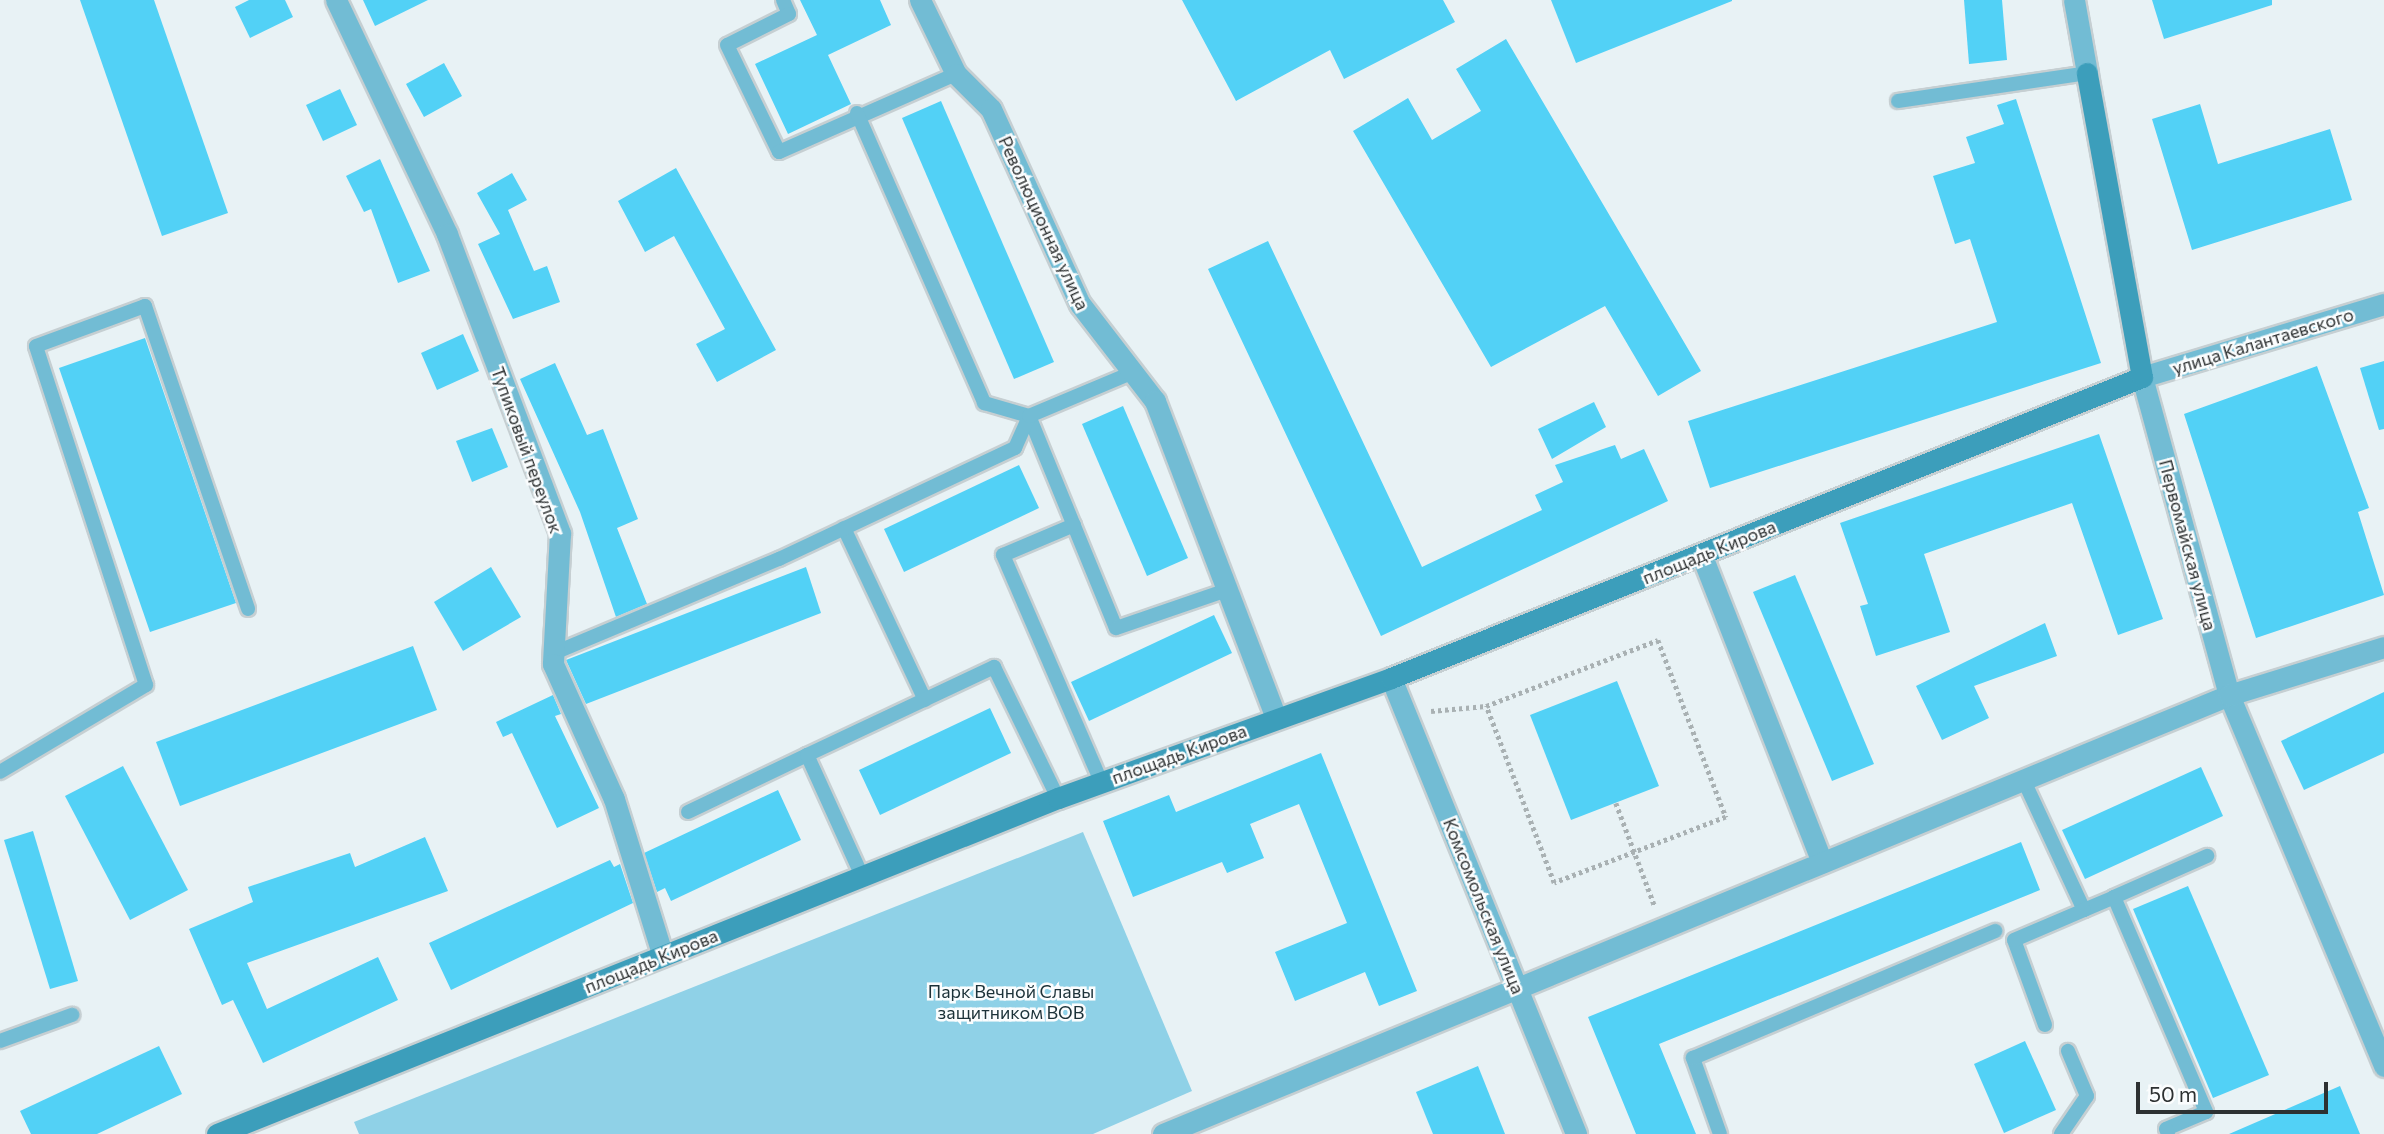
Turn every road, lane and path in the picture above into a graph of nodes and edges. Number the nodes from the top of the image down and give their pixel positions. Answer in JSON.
{"nodes":[{"id":1,"x":336,"y":0,"type":"edge"},
{"id":2,"x":783,"y":0,"type":"edge"},
{"id":3,"x":920,"y":0,"type":"edge"},
{"id":4,"x":2074,"y":0,"type":"edge"},
{"id":5,"x":2087,"y":73,"type":"junction"},
{"id":6,"x":956,"y":74,"type":"junction"},
{"id":7,"x":1898,"y":102,"type":"dead end"},
{"id":8,"x":857,"y":113,"type":"junction"},
{"id":9,"x":2384,"y":304,"type":"edge"},
{"id":10,"x":1129,"y":374,"type":"junction"},
{"id":11,"x":2142,"y":377,"type":"junction"},
{"id":12,"x":1029,"y":416,"type":"junction"},
{"id":13,"x":1074,"y":525,"type":"junction"},
{"id":14,"x":844,"y":528,"type":"junction"},
{"id":15,"x":1702,"y":556,"type":"junction"},
{"id":16,"x":1230,"y":589,"type":"junction"},
{"id":17,"x":248,"y":609,"type":"dead end"},
{"id":18,"x":2384,"y":647,"type":"edge"},
{"id":19,"x":554,"y":653,"type":"junction"},
{"id":20,"x":1391,"y":678,"type":"junction"},
{"id":21,"x":2229,"y":695,"type":"junction"},
{"id":22,"x":925,"y":700,"type":"junction"},
{"id":23,"x":1486,"y":706,"type":"junction"},
{"id":24,"x":1431,"y":711,"type":"dead end"},
{"id":25,"x":1276,"y":718,"type":"junction"},
{"id":26,"x":807,"y":755,"type":"junction"},
{"id":27,"x":0,"y":772,"type":"edge"},
{"id":28,"x":1101,"y":782,"type":"junction"},
{"id":29,"x":2025,"y":783,"type":"junction"},
{"id":30,"x":1058,"y":798,"type":"junction"},
{"id":31,"x":1616,"y":803,"type":"dead end"},
{"id":32,"x":688,"y":812,"type":"dead end"},
{"id":33,"x":1634,"y":852,"type":"junction"},
{"id":34,"x":2207,"y":856,"type":"dead end"},
{"id":35,"x":1822,"y":862,"type":"junction"},
{"id":36,"x":862,"y":876,"type":"junction"},
{"id":37,"x":2114,"y":897,"type":"junction"},
{"id":38,"x":2084,"y":910,"type":"junction"},
{"id":39,"x":1662,"y":925,"type":"junction"},
{"id":40,"x":1996,"y":931,"type":"dead end"},
{"id":41,"x":663,"y":956,"type":"junction"},
{"id":42,"x":1517,"y":987,"type":"junction"},
{"id":43,"x":72,"y":1015,"type":"dead end"},
{"id":44,"x":2045,"y":1024,"type":"dead end"},
{"id":45,"x":0,"y":1041,"type":"edge"},
{"id":46,"x":2068,"y":1051,"type":"dead end"},
{"id":47,"x":2384,"y":1066,"type":"edge"},
{"id":48,"x":1171,"y":1132,"type":"edge"},
{"id":49,"x":217,"y":1134,"type":"edge"},
{"id":50,"x":1576,"y":1134,"type":"edge"},
{"id":51,"x":1720,"y":1134,"type":"edge"},
{"id":52,"x":2061,"y":1134,"type":"edge"},
{"id":53,"x":2168,"y":1134,"type":"edge"}],
"edges":[{"from":1,"to":19,"type":"street","name":"Тупиковый переулок"},
{"from":2,"to":8,"type":"lane"},
{"from":3,"to":6,"type":"street","name":"Революционная улица"},
{"from":4,"to":5,"type":"street","name":"Первомайская улица"},
{"from":5,"to":7,"type":"lane"},
{"from":5,"to":11,"type":"main road","name":"Первомайская улица"},
{"from":6,"to":8,"type":"lane"},
{"from":6,"to":10,"type":"street","name":"Революционная улица"},
{"from":8,"to":12,"type":"lane"},
{"from":9,"to":11,"type":"street","name":"улица Калантаевского"},
{"from":10,"to":12,"type":"lane"},
{"from":10,"to":16,"type":"street","name":"Революционная улица"},
{"from":11,"to":15,"type":"main road","name":"площадь Кирова"},
{"from":11,"to":21,"type":"street","name":"Первомайская улица"},
{"from":12,"to":13,"type":"lane"},
{"from":12,"to":14,"type":"lane"},
{"from":13,"to":16,"type":"lane"},
{"from":13,"to":28,"type":"lane"},
{"from":14,"to":19,"type":"lane"},
{"from":14,"to":22,"type":"lane"},
{"from":15,"to":20,"type":"main road","name":"площадь Кирова"},
{"from":15,"to":35,"type":"street"},
{"from":16,"to":25,"type":"street","name":"Революционная улица"},
{"from":17,"to":27,"type":"lane"},
{"from":18,"to":21,"type":"street"},
{"from":19,"to":41,"type":"street","name":"Тупиковый переулок"},
{"from":20,"to":25,"type":"main road","name":"площадь Кирова"},
{"from":20,"to":42,"type":"street","name":"Комсомольская улица"},
{"from":21,"to":29,"type":"street"},
{"from":21,"to":47,"type":"street","name":"Первомайская улица"},
{"from":22,"to":26,"type":"lane"},
{"from":22,"to":30,"type":"lane"},
{"from":23,"to":24,"type":"path"},
{"from":23,"to":33,"type":"path"},
{"from":23,"to":33,"type":"path"},
{"from":25,"to":28,"type":"main road","name":"площадь Кирова"},
{"from":26,"to":32,"type":"lane"},
{"from":26,"to":36,"type":"lane"},
{"from":28,"to":30,"type":"main road","name":"площадь Кирова"},
{"from":29,"to":35,"type":"street"},
{"from":29,"to":38,"type":"lane"},
{"from":30,"to":36,"type":"main road","name":"площадь Кирова"},
{"from":31,"to":33,"type":"path"},
{"from":33,"to":39,"type":"path"},
{"from":34,"to":37,"type":"lane"},
{"from":35,"to":39,"type":"street"},
{"from":36,"to":41,"type":"main road","name":"площадь Кирова"},
{"from":37,"to":38,"type":"lane"},
{"from":37,"to":53,"type":"lane"},
{"from":38,"to":44,"type":"lane"},
{"from":39,"to":42,"type":"street"},
{"from":40,"to":51,"type":"lane"},
{"from":41,"to":49,"type":"main road","name":"площадь Кирова"},
{"from":42,"to":48,"type":"street"},
{"from":42,"to":50,"type":"street","name":"Комсомольская улица"},
{"from":43,"to":45,"type":"lane"},
{"from":46,"to":52,"type":"lane"}]}
